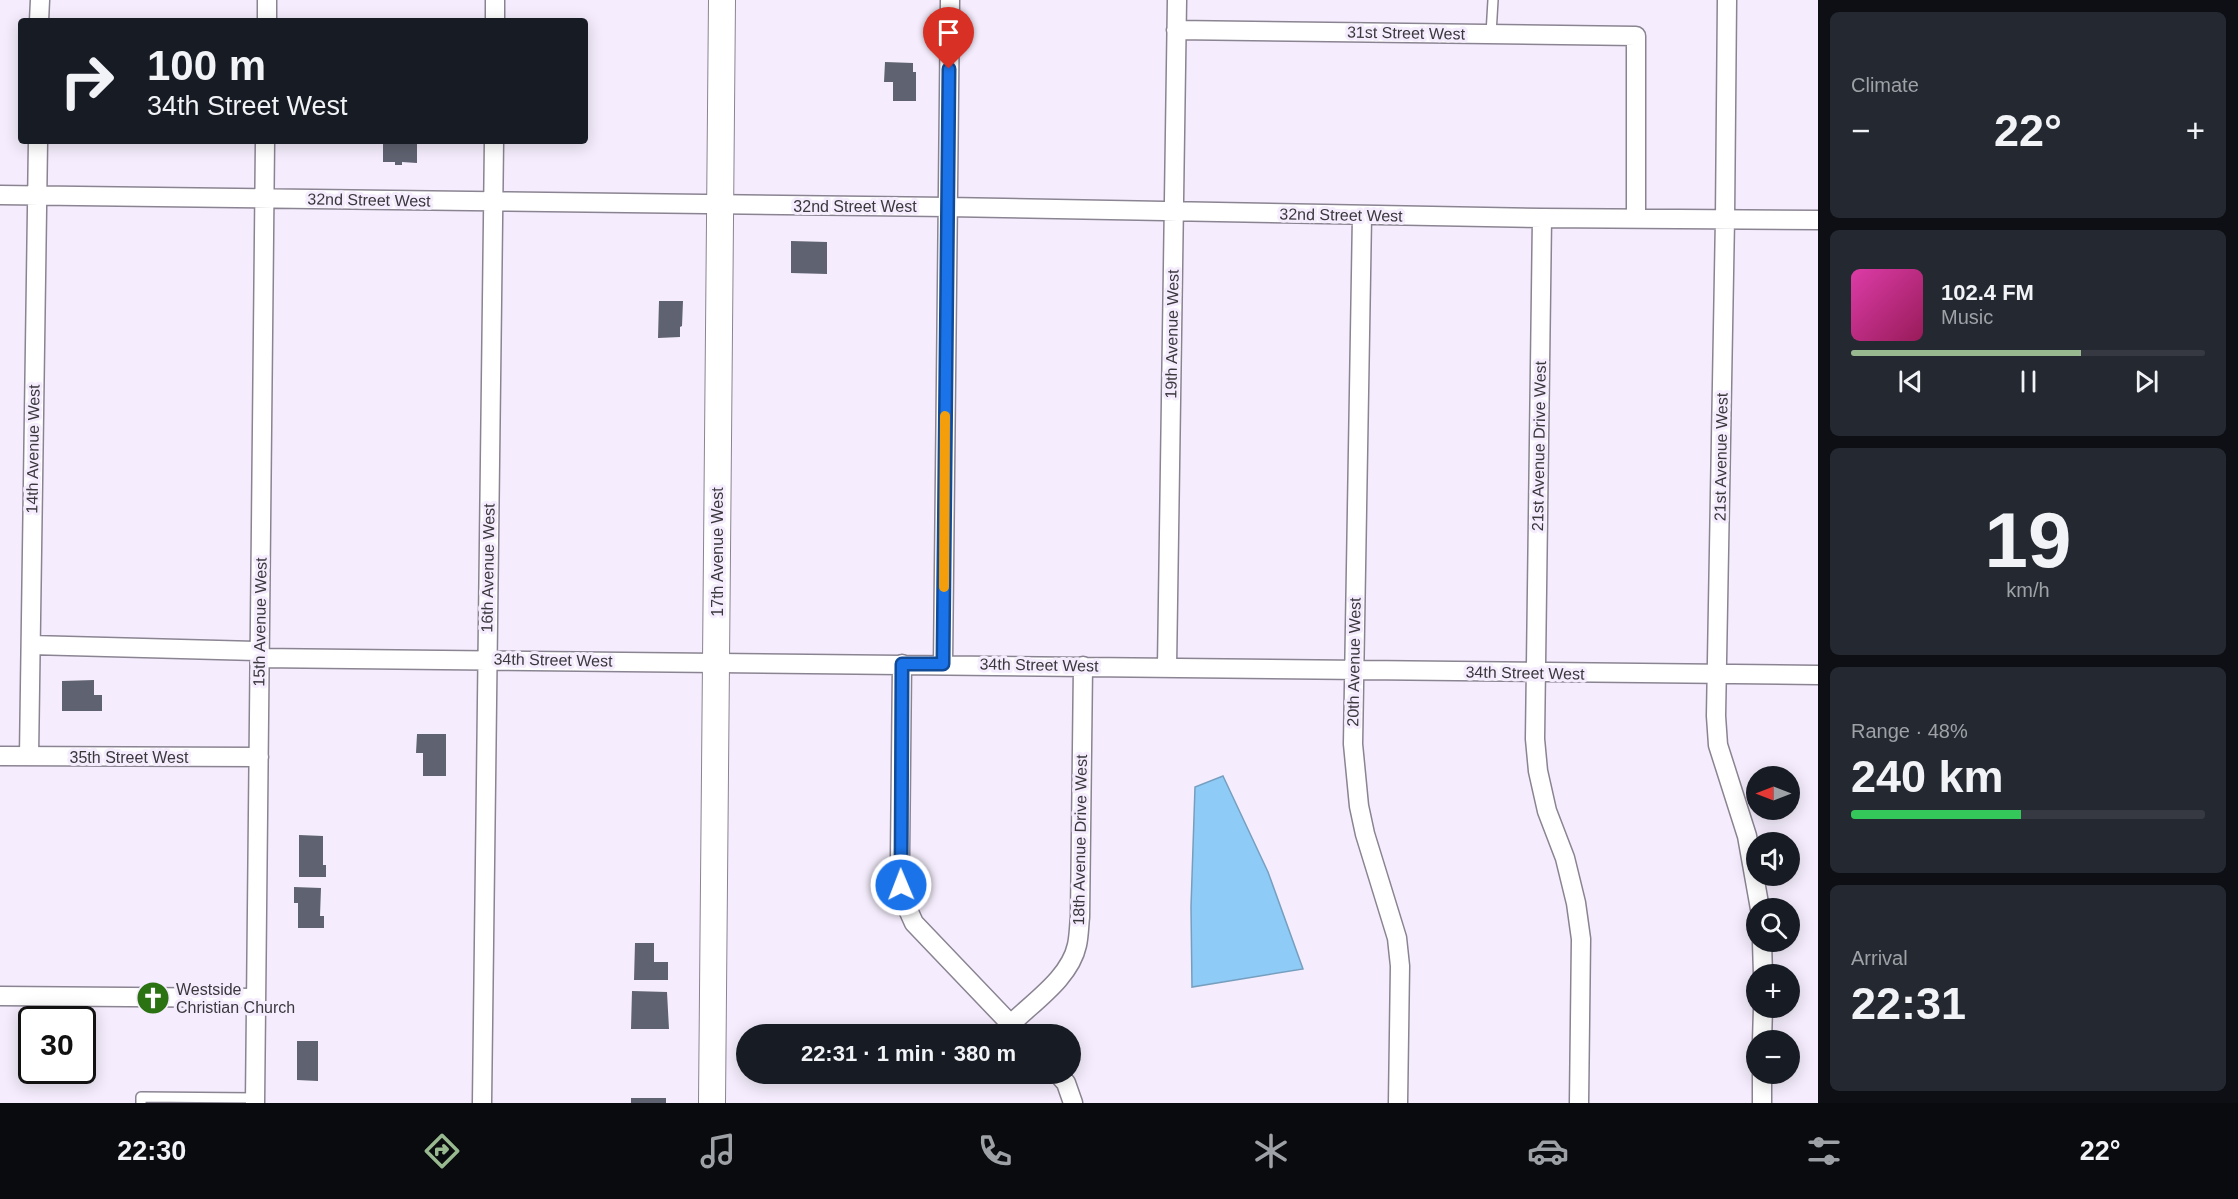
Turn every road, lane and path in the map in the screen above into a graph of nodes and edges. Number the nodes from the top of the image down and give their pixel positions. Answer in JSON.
{"nodes":[{"id":1,"x":40,"y":0,"type":"edge"},
{"id":2,"x":267,"y":0,"type":"edge"},
{"id":3,"x":495,"y":0,"type":"edge"},
{"id":4,"x":722,"y":0,"type":"edge"},
{"id":5,"x":950,"y":0,"type":"edge"},
{"id":6,"x":1177,"y":0,"type":"edge"},
{"id":7,"x":1492,"y":0,"type":"edge"},
{"id":8,"x":1727,"y":0,"type":"edge"},
{"id":9,"x":39,"y":18,"type":"edge"},
{"id":10,"x":267,"y":18,"type":"edge"},
{"id":11,"x":495,"y":18,"type":"edge"},
{"id":12,"x":1176,"y":30,"type":"junction"},
{"id":13,"x":1491,"y":34,"type":"junction"},
{"id":14,"x":38,"y":144,"type":"edge"},
{"id":15,"x":266,"y":144,"type":"edge"},
{"id":16,"x":494,"y":144,"type":"edge"},
{"id":17,"x":0,"y":195,"type":"edge"},
{"id":18,"x":37,"y":196,"type":"junction"},
{"id":19,"x":265,"y":199,"type":"junction"},
{"id":20,"x":493,"y":202,"type":"junction"},
{"id":21,"x":720,"y":205,"type":"junction"},
{"id":22,"x":948,"y":207,"type":"junction"},
{"id":23,"x":1174,"y":211,"type":"junction"},
{"id":24,"x":1362,"y":216,"type":"junction"},
{"id":25,"x":1542,"y":218,"type":"junction"},
{"id":26,"x":1636,"y":218,"type":"junction"},
{"id":27,"x":1725,"y":218,"type":"junction"},
{"id":28,"x":1818,"y":220,"type":"edge"},
{"id":29,"x":31,"y":645,"type":"junction"},
{"id":30,"x":260,"y":655,"type":"junction"},
{"id":31,"x":486,"y":660,"type":"junction"},
{"id":32,"x":717,"y":662,"type":"junction"},
{"id":33,"x":902,"y":664,"type":"junction"},
{"id":34,"x":943,"y":664,"type":"junction"},
{"id":35,"x":1083,"y":666,"type":"junction"},
{"id":36,"x":1167,"y":668,"type":"junction"},
{"id":37,"x":1354,"y":671,"type":"junction"},
{"id":38,"x":1536,"y":674,"type":"junction"},
{"id":39,"x":1718,"y":674,"type":"junction"},
{"id":40,"x":1818,"y":675,"type":"edge"},
{"id":41,"x":0,"y":756,"type":"edge"},
{"id":42,"x":29,"y":756,"type":"junction"},
{"id":43,"x":259,"y":757,"type":"junction"},
{"id":44,"x":1758,"y":898,"type":"edge"},
{"id":45,"x":0,"y":996,"type":"edge"},
{"id":46,"x":256,"y":998,"type":"junction"},
{"id":47,"x":1010,"y":1024,"type":"edge"},
{"id":48,"x":1021,"y":1024,"type":"edge"},
{"id":49,"x":1066,"y":1084,"type":"edge"},
{"id":50,"x":1762,"y":1084,"type":"edge"},
{"id":51,"x":255,"y":1100,"type":"edge"},
{"id":52,"x":141,"y":1103,"type":"edge"},
{"id":53,"x":482,"y":1103,"type":"edge"},
{"id":54,"x":712,"y":1103,"type":"edge"},
{"id":55,"x":1073,"y":1103,"type":"edge"},
{"id":56,"x":1398,"y":1103,"type":"edge"},
{"id":57,"x":1580,"y":1103,"type":"edge"},
{"id":58,"x":1761,"y":1103,"type":"edge"}],
"edges":[{"from":1,"to":9,"type":"street"},
{"from":2,"to":10,"type":"street"},
{"from":3,"to":11,"type":"street"},
{"from":4,"to":21,"type":"street","name":"17th Avenue West"},
{"from":5,"to":22,"type":"street"},
{"from":6,"to":12,"type":"street","name":"19th Avenue West"},
{"from":7,"to":13,"type":"lane"},
{"from":8,"to":27,"type":"street","name":"21st Avenue West"},
{"from":12,"to":13,"type":"street","name":"31st Street West"},
{"from":12,"to":23,"type":"street","name":"19th Avenue West"},
{"from":13,"to":26,"type":"street","name":"31st Street West"},
{"from":14,"to":18,"type":"street","name":"14th Avenue West"},
{"from":15,"to":19,"type":"street","name":"15th Avenue West"},
{"from":16,"to":20,"type":"street","name":"16th Avenue West"},
{"from":17,"to":18,"type":"street","name":"32nd Street West"},
{"from":18,"to":19,"type":"street","name":"32nd Street West"},
{"from":18,"to":29,"type":"street","name":"14th Avenue West"},
{"from":19,"to":20,"type":"street","name":"32nd Street West"},
{"from":19,"to":30,"type":"street","name":"15th Avenue West"},
{"from":20,"to":21,"type":"street","name":"32nd Street West"},
{"from":20,"to":31,"type":"street","name":"16th Avenue West"},
{"from":21,"to":22,"type":"street","name":"32nd Street West"},
{"from":21,"to":32,"type":"street","name":"17th Avenue West"},
{"from":22,"to":23,"type":"street","name":"32nd Street West"},
{"from":22,"to":34,"type":"street"},
{"from":23,"to":24,"type":"street","name":"32nd Street West"},
{"from":23,"to":36,"type":"street","name":"19th Avenue West"},
{"from":24,"to":25,"type":"street","name":"32nd Street West"},
{"from":24,"to":37,"type":"street","name":"20th Avenue West"},
{"from":25,"to":26,"type":"street","name":"32nd Street West"},
{"from":25,"to":38,"type":"street","name":"21st Avenue Drive West"},
{"from":26,"to":27,"type":"street","name":"32nd Street West"},
{"from":27,"to":28,"type":"street","name":"32nd Street West"},
{"from":27,"to":39,"type":"street","name":"21st Avenue West"},
{"from":29,"to":30,"type":"street","name":"34th Street West"},
{"from":29,"to":42,"type":"street","name":"14th Avenue West"},
{"from":30,"to":31,"type":"street","name":"34th Street West"},
{"from":30,"to":43,"type":"street","name":"15th Avenue West"},
{"from":31,"to":32,"type":"street","name":"34th Street West"},
{"from":31,"to":53,"type":"street","name":"16th Avenue West"},
{"from":32,"to":33,"type":"street","name":"34th Street West"},
{"from":32,"to":54,"type":"street","name":"17th Avenue West"},
{"from":33,"to":34,"type":"street","name":"34th Street West"},
{"from":33,"to":47,"type":"street"},
{"from":34,"to":35,"type":"street","name":"34th Street West"},
{"from":35,"to":36,"type":"street","name":"34th Street West"},
{"from":35,"to":48,"type":"street","name":"18th Avenue Drive West"},
{"from":36,"to":37,"type":"street","name":"34th Street West"},
{"from":37,"to":38,"type":"street","name":"34th Street West"},
{"from":37,"to":56,"type":"street","name":"20th Avenue West"},
{"from":38,"to":39,"type":"street","name":"34th Street West"},
{"from":38,"to":57,"type":"street","name":"21st Avenue Drive West"},
{"from":39,"to":40,"type":"street","name":"34th Street West"},
{"from":39,"to":44,"type":"street","name":"21st Avenue West"},
{"from":41,"to":42,"type":"street","name":"35th Street West"},
{"from":42,"to":43,"type":"street","name":"35th Street West"},
{"from":43,"to":46,"type":"street","name":"15th Avenue West"},
{"from":45,"to":46,"type":"street"},
{"from":46,"to":51,"type":"street","name":"15th Avenue West"},
{"from":49,"to":55,"type":"street"},
{"from":50,"to":58,"type":"street"},
{"from":51,"to":52,"type":"lane"}]}
